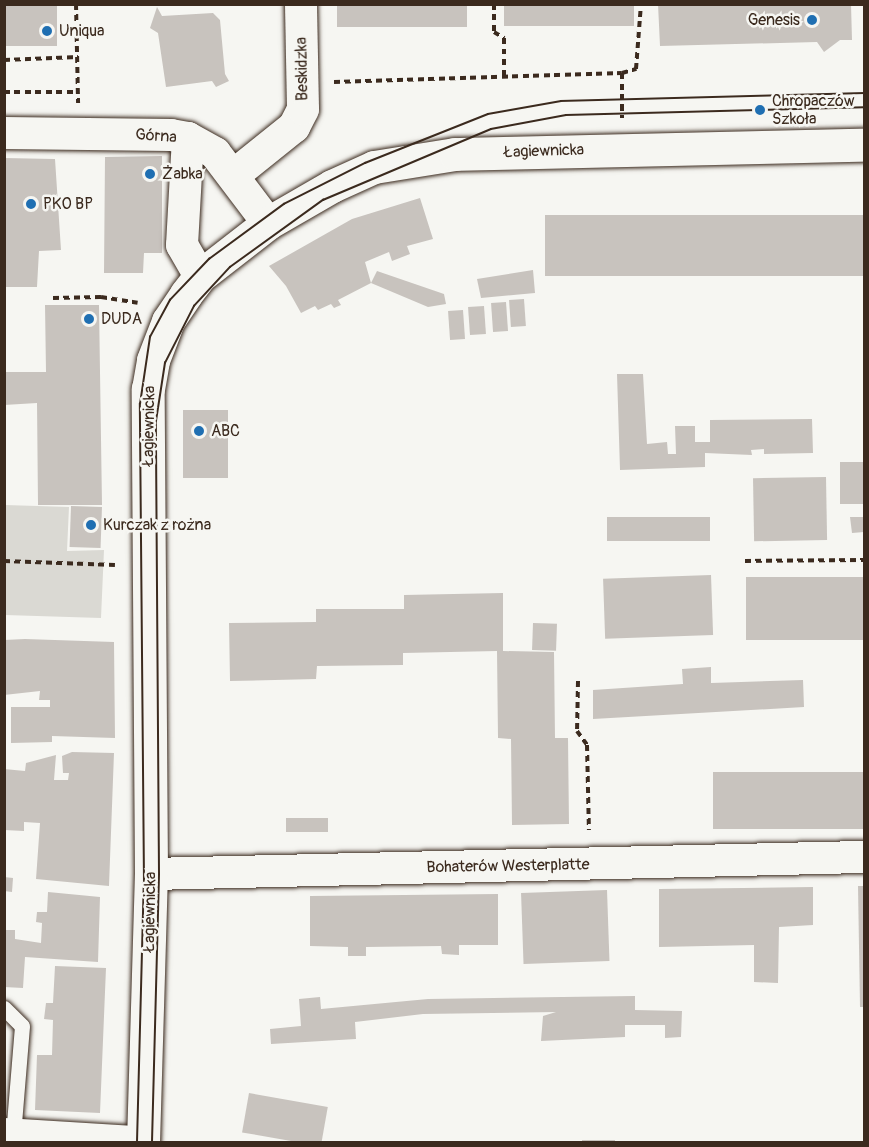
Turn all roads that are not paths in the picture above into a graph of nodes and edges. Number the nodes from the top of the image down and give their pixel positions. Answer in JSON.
{"nodes":[{"id":1,"x":301,"y":4,"type":"edge"},
{"id":2,"x":4,"y":133,"type":"edge"},
{"id":3,"x":188,"y":138,"type":"junction"},
{"id":4,"x":864,"y":145,"type":"edge"},
{"id":5,"x":234,"y":175,"type":"junction"},
{"id":6,"x":268,"y":223,"type":"junction"},
{"id":7,"x":200,"y":276,"type":"junction"},
{"id":8,"x":864,"y":857,"type":"edge"},
{"id":9,"x":151,"y":874,"type":"junction"},
{"id":10,"x":4,"y":1008,"type":"edge"},
{"id":11,"x":9,"y":1134,"type":"edge"},
{"id":12,"x":134,"y":1143,"type":"edge"},
{"id":13,"x":143,"y":1143,"type":"edge"}],
"edges":[{"from":1,"to":5,"type":"street","name":"Beskidzka"},
{"from":2,"to":3,"type":"street","name":"Górna"},
{"from":3,"to":5,"type":"street","name":"Górna"},
{"from":3,"to":7,"type":"street"},
{"from":4,"to":6,"type":"street","name":"Łagiewnicka"},
{"from":5,"to":6,"type":"street","name":"Górna"},
{"from":6,"to":7,"type":"street","name":"Łagiewnicka"},
{"from":7,"to":9,"type":"street","name":"Łagiewnicka"},
{"from":8,"to":9,"type":"street","name":"Bohaterów Westerplatte"},
{"from":9,"to":13,"type":"street","name":"Łagiewnicka"},
{"from":10,"to":11,"type":"lane"},
{"from":11,"to":12,"type":"street"}]}
